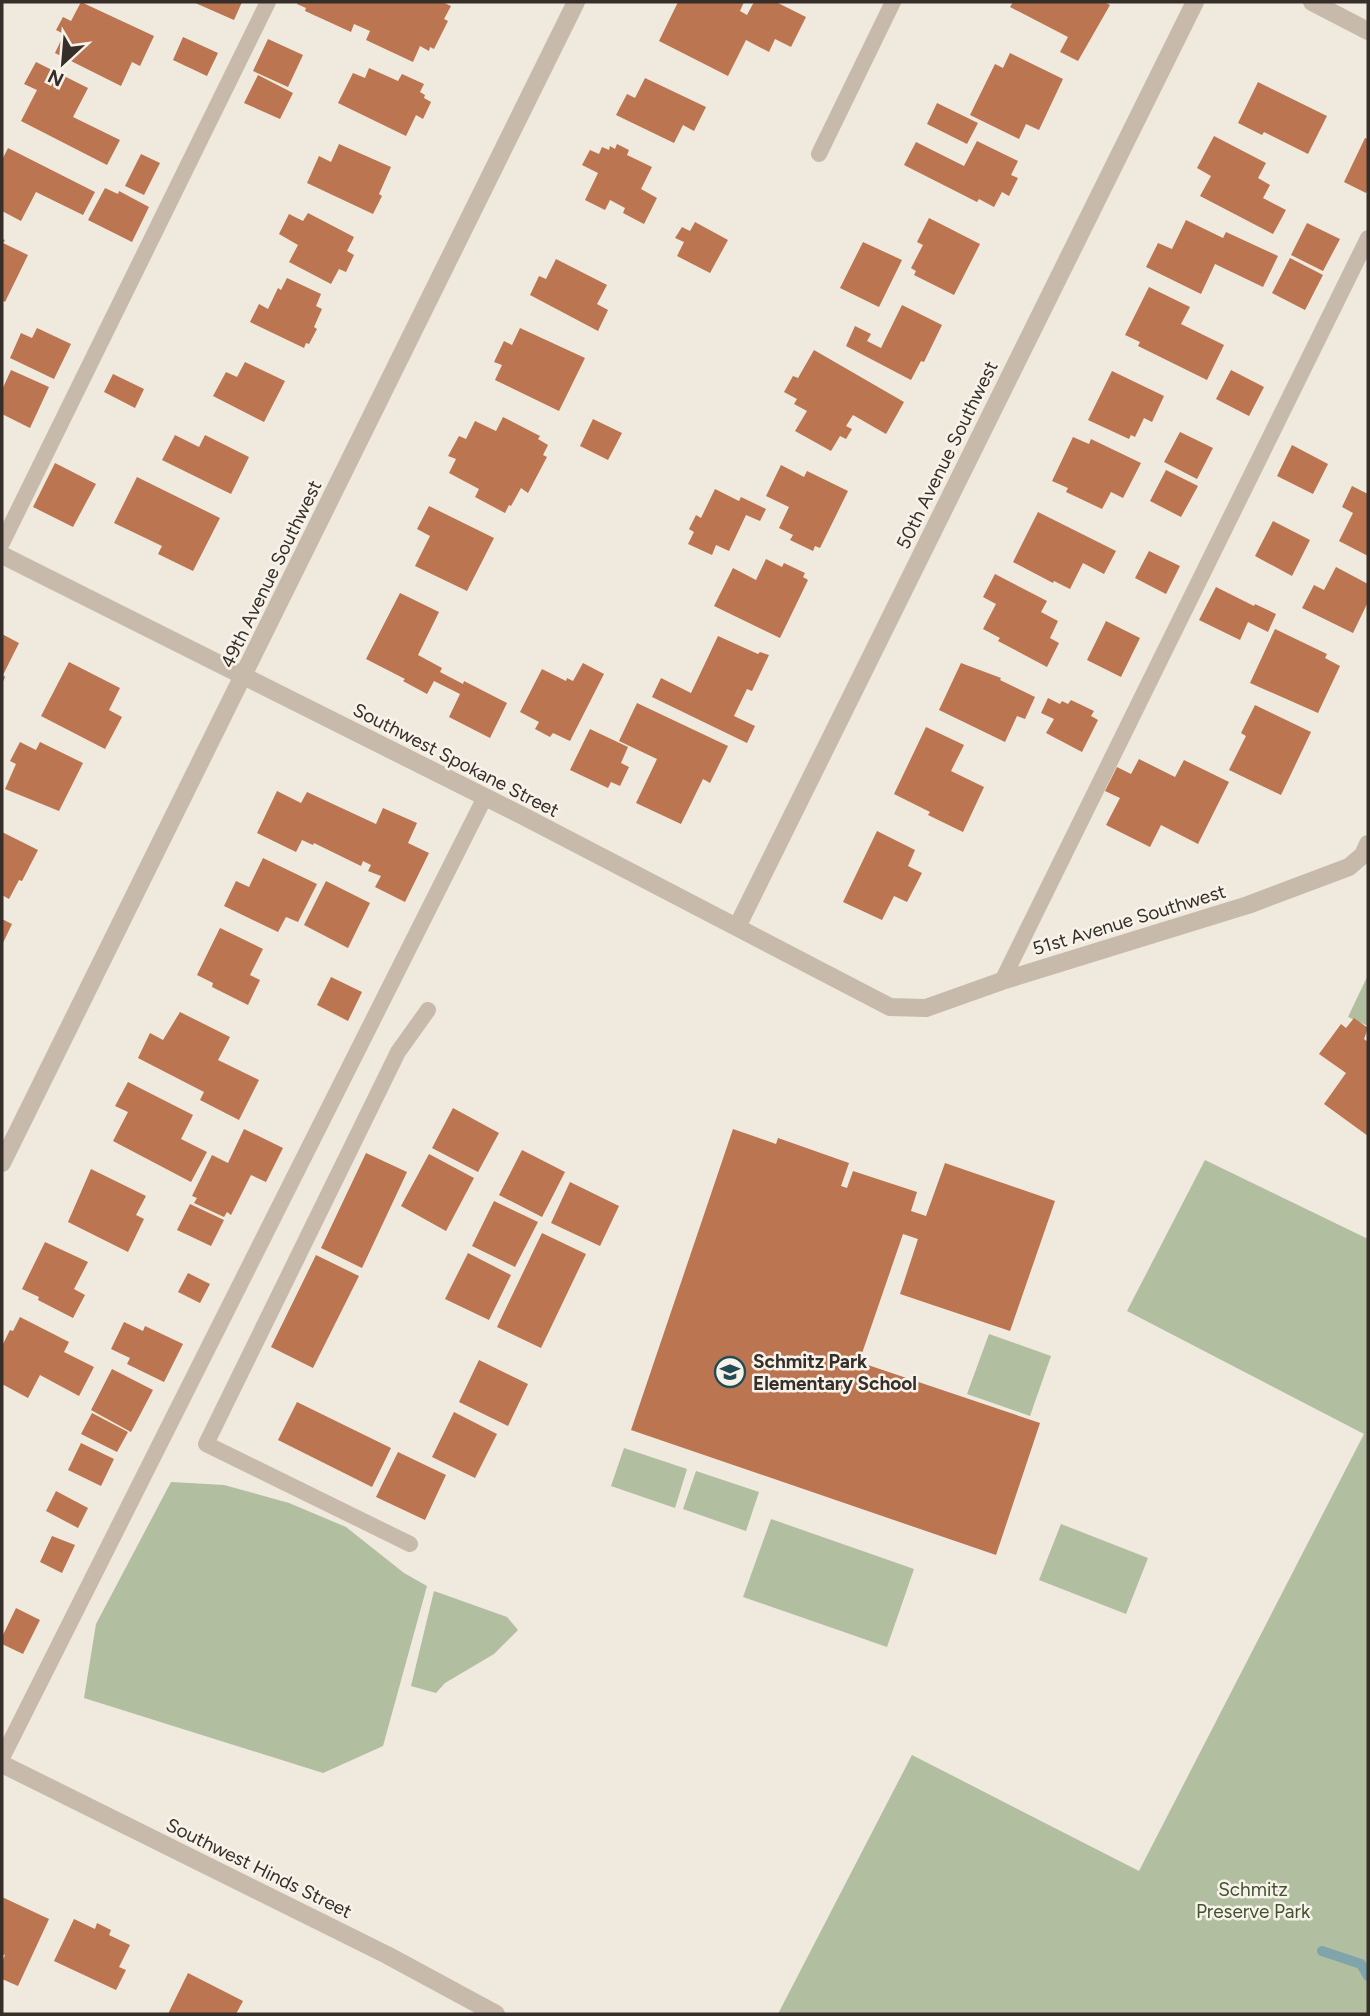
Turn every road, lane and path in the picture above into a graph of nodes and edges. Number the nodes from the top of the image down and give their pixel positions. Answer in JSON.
{"nodes":[{"id":1,"x":268,"y":2,"type":"edge"},
{"id":2,"x":576,"y":2,"type":"edge"},
{"id":3,"x":893,"y":2,"type":"edge"},
{"id":4,"x":1195,"y":2,"type":"edge"},
{"id":5,"x":1311,"y":2,"type":"edge"},
{"id":6,"x":1368,"y":31,"type":"edge"},
{"id":7,"x":819,"y":154,"type":"dead end"},
{"id":8,"x":1368,"y":238,"type":"edge"},
{"id":9,"x":2,"y":543,"type":"edge"},
{"id":10,"x":2,"y":555,"type":"edge"},
{"id":11,"x":244,"y":677,"type":"junction"},
{"id":12,"x":485,"y":797,"type":"junction"},
{"id":13,"x":1368,"y":844,"type":"edge"},
{"id":14,"x":737,"y":927,"type":"junction"},
{"id":15,"x":1002,"y":981,"type":"junction"},
{"id":16,"x":890,"y":1007,"type":"joint"},
{"id":17,"x":428,"y":1010,"type":"dead end"},
{"id":18,"x":2,"y":1163,"type":"edge"},
{"id":19,"x":410,"y":1544,"type":"dead end"},
{"id":20,"x":2,"y":1758,"type":"edge"},
{"id":21,"x":2,"y":1764,"type":"edge"},
{"id":22,"x":496,"y":2014,"type":"edge"}],
"edges":[{"from":1,"to":9,"type":"lane"},
{"from":2,"to":11,"type":"street","name":"49th Avenue Southwest"},
{"from":3,"to":7,"type":"lane"},
{"from":4,"to":14,"type":"street","name":"50th Avenue Southwest"},
{"from":5,"to":6,"type":"street"},
{"from":8,"to":15,"type":"lane"},
{"from":10,"to":11,"type":"street","name":"Southwest Spokane Street"},
{"from":11,"to":12,"type":"street","name":"Southwest Spokane Street"},
{"from":11,"to":18,"type":"street","name":"49th Avenue Southwest"},
{"from":12,"to":14,"type":"street","name":"Southwest Spokane Street"},
{"from":12,"to":20,"type":"lane"},
{"from":13,"to":15,"type":"street","name":"51st Avenue Southwest"},
{"from":14,"to":16,"type":"street","name":"Southwest Spokane Street"},
{"from":15,"to":16,"type":"street","name":"51st Avenue Southwest"},
{"from":17,"to":19,"type":"lane"},
{"from":21,"to":22,"type":"street","name":"Southwest Hinds Street"}]}
